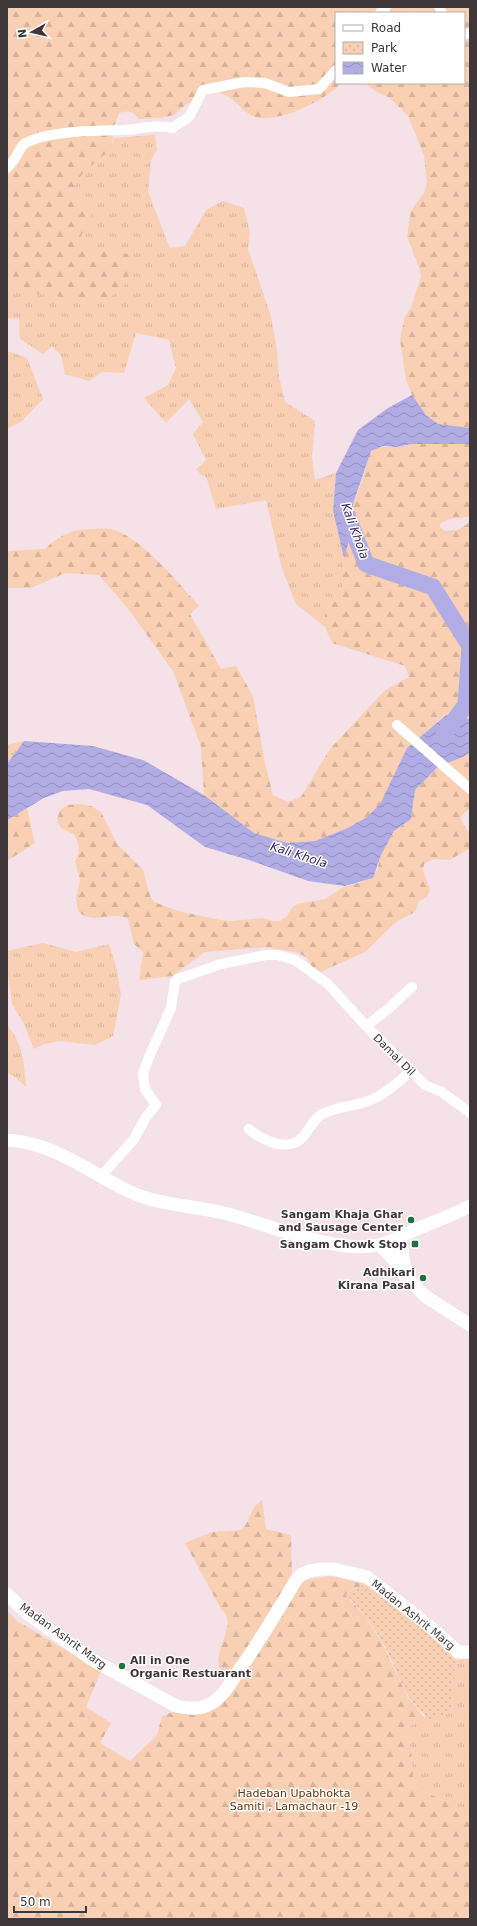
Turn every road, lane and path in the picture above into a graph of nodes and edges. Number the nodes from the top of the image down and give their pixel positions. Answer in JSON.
{"nodes":[{"id":1,"x":335,"y":71,"type":"edge"},
{"id":2,"x":7,"y":168,"type":"edge"},
{"id":3,"x":397,"y":725,"type":"dead end"},
{"id":4,"x":470,"y":789,"type":"edge"},
{"id":5,"x":412,"y":987,"type":"dead end"},
{"id":6,"x":366,"y":1026,"type":"junction"},
{"id":7,"x":410,"y":1072,"type":"junction"},
{"id":8,"x":470,"y":1113,"type":"edge"},
{"id":9,"x":249,"y":1129,"type":"dead end"},
{"id":10,"x":7,"y":1140,"type":"edge"},
{"id":11,"x":102,"y":1175,"type":"junction"},
{"id":12,"x":470,"y":1206,"type":"edge"},
{"id":13,"x":400,"y":1236,"type":"junction"},
{"id":14,"x":379,"y":1245,"type":"junction"},
{"id":15,"x":406,"y":1277,"type":"junction"},
{"id":16,"x":470,"y":1325,"type":"edge"},
{"id":17,"x":7,"y":1594,"type":"edge"},
{"id":18,"x":470,"y":1652,"type":"edge"}],
"edges":[{"from":1,"to":2,"type":"street"},
{"from":3,"to":4,"type":"street"},
{"from":5,"to":6,"type":"street"},
{"from":6,"to":7,"type":"street","name":"Damai Dil"},
{"from":6,"to":11,"type":"street","name":"Damai Dil"},
{"from":7,"to":8,"type":"street","name":"Damai Dil"},
{"from":7,"to":9,"type":"street"},
{"from":10,"to":11,"type":"main road"},
{"from":11,"to":14,"type":"main road"},
{"from":12,"to":13,"type":"main road"},
{"from":13,"to":14,"type":"main road"},
{"from":13,"to":15,"type":"main road"},
{"from":14,"to":15,"type":"main road"},
{"from":15,"to":16,"type":"main road"},
{"from":17,"to":18,"type":"main road","name":"Madan Ashrit Marg"}]}
